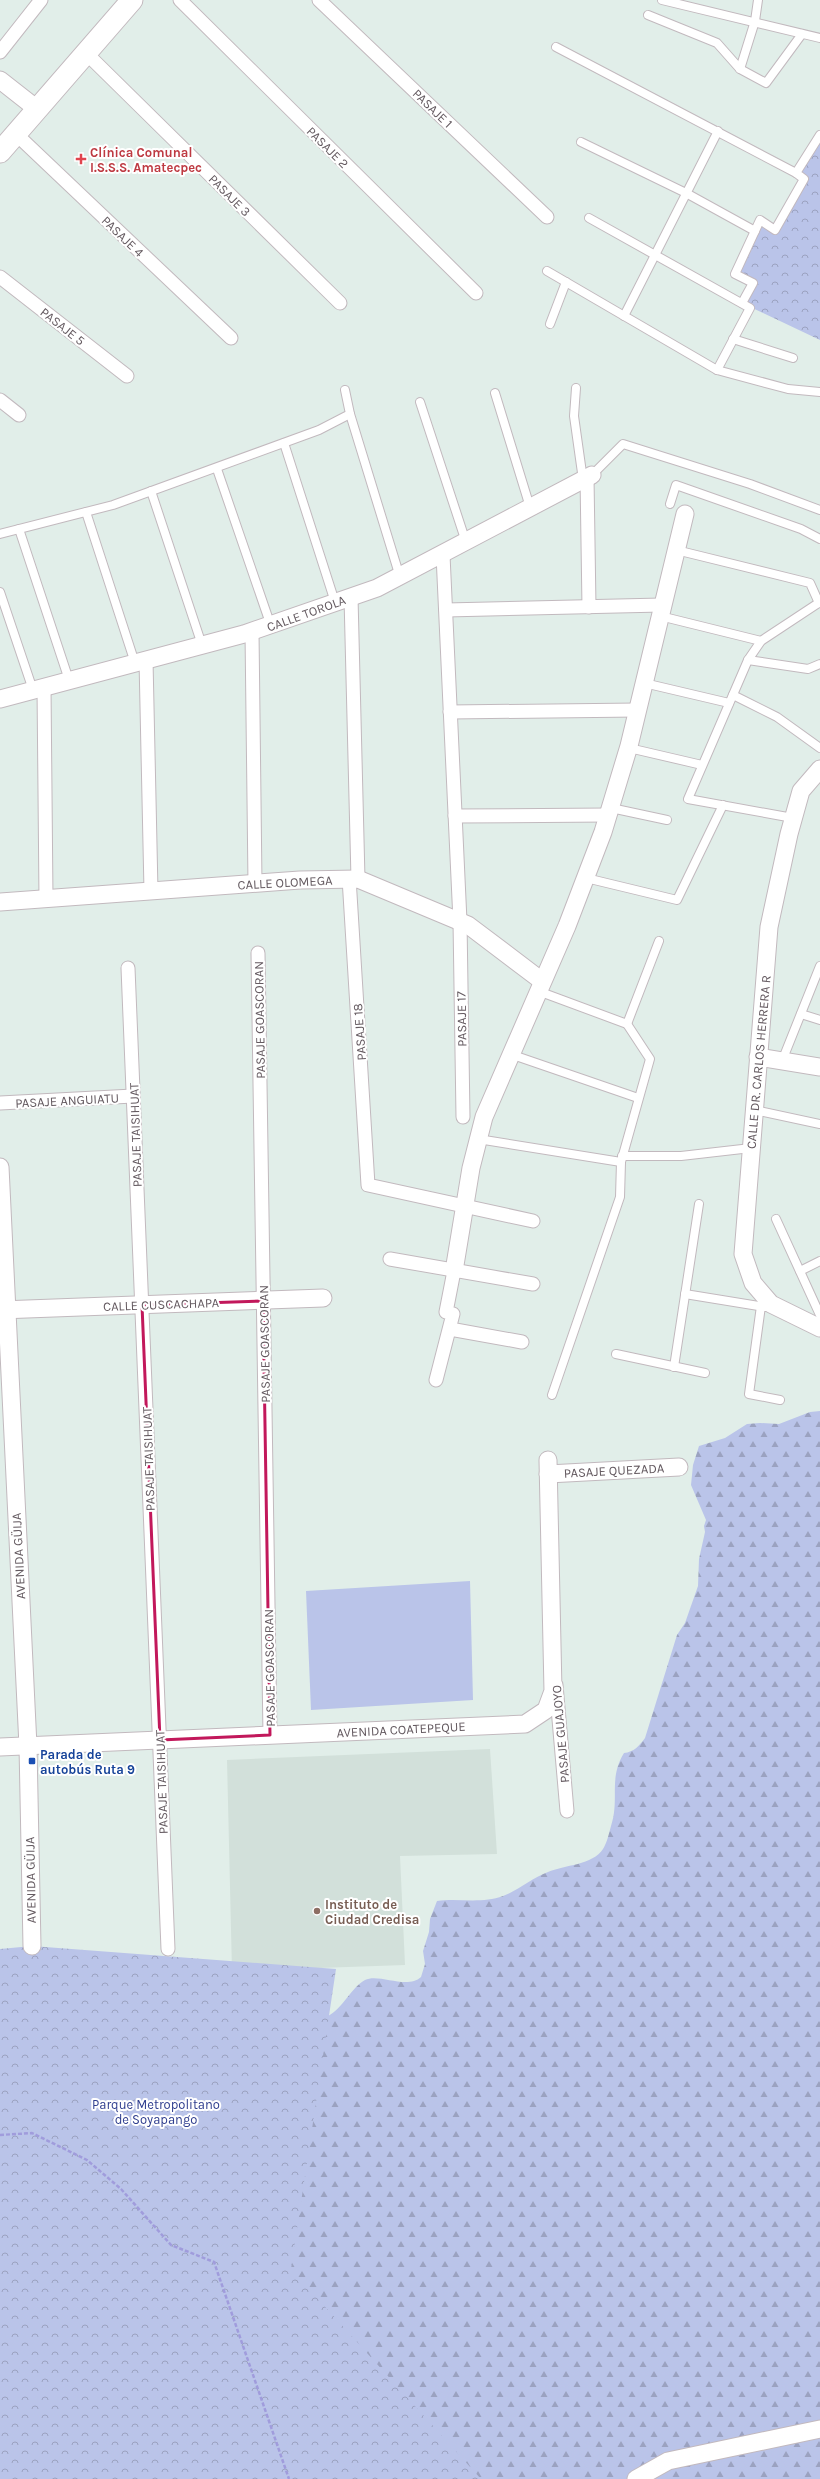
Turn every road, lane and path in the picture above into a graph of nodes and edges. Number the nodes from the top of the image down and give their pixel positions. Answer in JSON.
{"nodes":[{"id":1,"x":41,"y":0,"type":"edge"},
{"id":2,"x":132,"y":0,"type":"edge"},
{"id":3,"x":180,"y":0,"type":"edge"},
{"id":4,"x":319,"y":0,"type":"edge"},
{"id":5,"x":662,"y":0,"type":"edge"},
{"id":6,"x":758,"y":0,"type":"edge"},
{"id":7,"x":648,"y":15,"type":"dead end"},
{"id":8,"x":754,"y":21,"type":"junction"},
{"id":9,"x":802,"y":34,"type":"junction"},
{"id":10,"x":820,"y":38,"type":"edge"},
{"id":11,"x":556,"y":47,"type":"dead end"},
{"id":12,"x":0,"y":52,"type":"edge"},
{"id":13,"x":86,"y":53,"type":"junction"},
{"id":14,"x":740,"y":69,"type":"junction"},
{"id":15,"x":0,"y":80,"type":"edge"},
{"id":16,"x":37,"y":109,"type":"junction"},
{"id":17,"x":718,"y":131,"type":"junction"},
{"id":18,"x":820,"y":135,"type":"edge"},
{"id":19,"x":6,"y":141,"type":"edge"},
{"id":20,"x":580,"y":142,"type":"dead end"},
{"id":21,"x":796,"y":173,"type":"junction"},
{"id":22,"x":686,"y":193,"type":"junction"},
{"id":23,"x":547,"y":217,"type":"dead end"},
{"id":24,"x":589,"y":218,"type":"dead end"},
{"id":25,"x":755,"y":230,"type":"junction"},
{"id":26,"x":655,"y":254,"type":"junction"},
{"id":27,"x":547,"y":271,"type":"dead end"},
{"id":28,"x":0,"y":277,"type":"edge"},
{"id":29,"x":566,"y":282,"type":"junction"},
{"id":30,"x":476,"y":293,"type":"dead end"},
{"id":31,"x":340,"y":303,"type":"dead end"},
{"id":32,"x":742,"y":303,"type":"junction"},
{"id":33,"x":624,"y":316,"type":"junction"},
{"id":34,"x":550,"y":324,"type":"dead end"},
{"id":35,"x":231,"y":338,"type":"dead end"},
{"id":36,"x":733,"y":339,"type":"junction"},
{"id":37,"x":793,"y":358,"type":"dead end"},
{"id":38,"x":717,"y":370,"type":"junction"},
{"id":39,"x":127,"y":376,"type":"dead end"},
{"id":40,"x":576,"y":388,"type":"dead end"},
{"id":41,"x":345,"y":390,"type":"dead end"},
{"id":42,"x":495,"y":392,"type":"dead end"},
{"id":43,"x":820,"y":392,"type":"edge"},
{"id":44,"x":0,"y":400,"type":"edge"},
{"id":45,"x":420,"y":402,"type":"dead end"},
{"id":46,"x":350,"y":414,"type":"junction"},
{"id":47,"x":19,"y":415,"type":"dead end"},
{"id":48,"x":284,"y":443,"type":"junction"},
{"id":49,"x":217,"y":469,"type":"junction"},
{"id":50,"x":587,"y":477,"type":"junction"},
{"id":51,"x":152,"y":491,"type":"junction"},
{"id":52,"x":670,"y":504,"type":"dead end"},
{"id":53,"x":530,"y":507,"type":"junction"},
{"id":54,"x":820,"y":510,"type":"edge"},
{"id":55,"x":86,"y":512,"type":"junction"},
{"id":56,"x":685,"y":514,"type":"dead end"},
{"id":57,"x":19,"y":529,"type":"junction"},
{"id":58,"x":0,"y":534,"type":"edge"},
{"id":59,"x":820,"y":539,"type":"edge"},
{"id":60,"x":466,"y":542,"type":"junction"},
{"id":61,"x":676,"y":550,"type":"junction"},
{"id":62,"x":443,"y":555,"type":"junction"},
{"id":63,"x":401,"y":578,"type":"junction"},
{"id":64,"x":0,"y":592,"type":"edge"},
{"id":65,"x":343,"y":600,"type":"junction"},
{"id":66,"x":820,"y":603,"type":"edge"},
{"id":67,"x":589,"y":607,"type":"junction"},
{"id":68,"x":446,"y":610,"type":"junction"},
{"id":69,"x":661,"y":611,"type":"junction"},
{"id":70,"x":271,"y":626,"type":"junction"},
{"id":71,"x":252,"y":632,"type":"junction"},
{"id":72,"x":760,"y":641,"type":"junction"},
{"id":73,"x":202,"y":646,"type":"junction"},
{"id":74,"x":748,"y":660,"type":"junction"},
{"id":75,"x":141,"y":662,"type":"junction"},
{"id":76,"x":820,"y":664,"type":"edge"},
{"id":77,"x":69,"y":680,"type":"junction"},
{"id":78,"x":644,"y":683,"type":"junction"},
{"id":79,"x":38,"y":688,"type":"junction"},
{"id":80,"x":733,"y":694,"type":"junction"},
{"id":81,"x":0,"y":699,"type":"edge"},
{"id":82,"x":729,"y":703,"type":"junction"},
{"id":83,"x":638,"y":710,"type":"junction"},
{"id":84,"x":450,"y":712,"type":"junction"},
{"id":85,"x":628,"y":748,"type":"junction"},
{"id":86,"x":820,"y":748,"type":"edge"},
{"id":87,"x":702,"y":765,"type":"junction"},
{"id":88,"x":820,"y":769,"type":"edge"},
{"id":89,"x":723,"y":805,"type":"junction"},
{"id":90,"x":610,"y":812,"type":"junction"},
{"id":91,"x":455,"y":816,"type":"junction"},
{"id":92,"x":793,"y":818,"type":"junction"},
{"id":93,"x":667,"y":820,"type":"dead end"},
{"id":94,"x":586,"y":878,"type":"junction"},
{"id":95,"x":353,"y":879,"type":"junction"},
{"id":96,"x":256,"y":884,"type":"junction"},
{"id":97,"x":151,"y":891,"type":"junction"},
{"id":98,"x":46,"y":898,"type":"junction"},
{"id":99,"x":0,"y":902,"type":"edge"},
{"id":100,"x":460,"y":921,"type":"junction"},
{"id":101,"x":659,"y":941,"type":"dead end"},
{"id":102,"x":258,"y":953,"type":"dead end"},
{"id":103,"x":820,"y":966,"type":"edge"},
{"id":104,"x":128,"y":968,"type":"dead end"},
{"id":105,"x":540,"y":986,"type":"junction"},
{"id":106,"x":801,"y":1014,"type":"junction"},
{"id":107,"x":820,"y":1020,"type":"edge"},
{"id":108,"x":627,"y":1024,"type":"junction"},
{"id":109,"x":510,"y":1054,"type":"junction"},
{"id":110,"x":758,"y":1057,"type":"junction"},
{"id":111,"x":782,"y":1061,"type":"junction"},
{"id":112,"x":820,"y":1067,"type":"edge"},
{"id":113,"x":133,"y":1096,"type":"junction"},
{"id":114,"x":638,"y":1098,"type":"junction"},
{"id":115,"x":0,"y":1103,"type":"edge"},
{"id":116,"x":754,"y":1110,"type":"junction"},
{"id":117,"x":463,"y":1117,"type":"dead end"},
{"id":118,"x":820,"y":1124,"type":"edge"},
{"id":119,"x":478,"y":1139,"type":"junction"},
{"id":120,"x":751,"y":1148,"type":"junction"},
{"id":121,"x":621,"y":1159,"type":"junction"},
{"id":122,"x":0,"y":1167,"type":"edge"},
{"id":123,"x":698,"y":1204,"type":"dead end"},
{"id":124,"x":465,"y":1208,"type":"junction"},
{"id":125,"x":776,"y":1220,"type":"dead end"},
{"id":126,"x":533,"y":1221,"type":"dead end"},
{"id":127,"x":390,"y":1259,"type":"dead end"},
{"id":128,"x":820,"y":1261,"type":"edge"},
{"id":129,"x":454,"y":1271,"type":"junction"},
{"id":130,"x":800,"y":1271,"type":"junction"},
{"id":131,"x":533,"y":1284,"type":"dead end"},
{"id":132,"x":685,"y":1294,"type":"junction"},
{"id":133,"x":323,"y":1298,"type":"dead end"},
{"id":134,"x":263,"y":1301,"type":"junction"},
{"id":135,"x":142,"y":1305,"type":"junction"},
{"id":136,"x":761,"y":1306,"type":"junction"},
{"id":137,"x":3,"y":1310,"type":"edge"},
{"id":138,"x":783,"y":1310,"type":"junction"},
{"id":139,"x":820,"y":1315,"type":"edge"},
{"id":140,"x":820,"y":1328,"type":"edge"},
{"id":141,"x":450,"y":1330,"type":"junction"},
{"id":142,"x":522,"y":1342,"type":"dead end"},
{"id":143,"x":616,"y":1354,"type":"dead end"},
{"id":144,"x":674,"y":1367,"type":"junction"},
{"id":145,"x":705,"y":1373,"type":"dead end"},
{"id":146,"x":436,"y":1380,"type":"dead end"},
{"id":147,"x":552,"y":1395,"type":"dead end"},
{"id":148,"x":780,"y":1400,"type":"dead end"},
{"id":149,"x":548,"y":1467,"type":"joint"},
{"id":150,"x":679,"y":1467,"type":"dead end"},
{"id":151,"x":554,"y":1658,"type":"junction"},
{"id":152,"x":270,"y":1735,"type":"junction"},
{"id":153,"x":160,"y":1740,"type":"junction"},
{"id":154,"x":28,"y":1746,"type":"junction"},
{"id":155,"x":0,"y":1747,"type":"edge"},
{"id":156,"x":567,"y":1810,"type":"dead end"},
{"id":157,"x":32,"y":1946,"type":"dead end"},
{"id":158,"x":168,"y":1949,"type":"dead end"},
{"id":159,"x":0,"y":2135,"type":"edge"},
{"id":160,"x":820,"y":2429,"type":"edge"},
{"id":161,"x":289,"y":2479,"type":"edge"},
{"id":162,"x":636,"y":2479,"type":"edge"}],
"edges":[{"from":1,"to":12,"type":"street"},
{"from":2,"to":13,"type":"street"},
{"from":3,"to":30,"type":"street","name":"PASAJE 2"},
{"from":4,"to":23,"type":"street","name":"PASAJE 1"},
{"from":5,"to":8,"type":"lane"},
{"from":6,"to":8,"type":"lane"},
{"from":7,"to":14,"type":"lane"},
{"from":8,"to":9,"type":"lane"},
{"from":8,"to":14,"type":"lane"},
{"from":9,"to":10,"type":"lane"},
{"from":9,"to":14,"type":"lane"},
{"from":11,"to":17,"type":"lane"},
{"from":13,"to":16,"type":"street"},
{"from":13,"to":31,"type":"street","name":"PASAJE 3"},
{"from":15,"to":16,"type":"street"},
{"from":16,"to":19,"type":"street"},
{"from":17,"to":21,"type":"lane"},
{"from":17,"to":22,"type":"lane"},
{"from":18,"to":21,"type":"lane"},
{"from":19,"to":35,"type":"street","name":"PASAJE 4"},
{"from":20,"to":22,"type":"lane"},
{"from":21,"to":25,"type":"lane"},
{"from":22,"to":25,"type":"lane"},
{"from":22,"to":26,"type":"lane"},
{"from":24,"to":26,"type":"lane"},
{"from":25,"to":32,"type":"lane"},
{"from":26,"to":32,"type":"lane"},
{"from":26,"to":33,"type":"lane"},
{"from":27,"to":29,"type":"lane"},
{"from":28,"to":39,"type":"street","name":"PASAJE 5"},
{"from":29,"to":33,"type":"lane"},
{"from":29,"to":34,"type":"lane"},
{"from":32,"to":36,"type":"lane"},
{"from":33,"to":38,"type":"lane"},
{"from":36,"to":37,"type":"lane"},
{"from":36,"to":38,"type":"lane"},
{"from":38,"to":43,"type":"lane"},
{"from":40,"to":50,"type":"lane"},
{"from":41,"to":46,"type":"lane"},
{"from":42,"to":53,"type":"lane"},
{"from":44,"to":47,"type":"street"},
{"from":45,"to":60,"type":"lane"},
{"from":46,"to":48,"type":"lane"},
{"from":46,"to":63,"type":"lane"},
{"from":48,"to":49,"type":"lane"},
{"from":48,"to":65,"type":"lane"},
{"from":49,"to":51,"type":"lane"},
{"from":49,"to":70,"type":"lane"},
{"from":50,"to":53,"type":"street","name":"CALLE TOROLA"},
{"from":50,"to":54,"type":"lane"},
{"from":50,"to":67,"type":"street"},
{"from":51,"to":55,"type":"lane"},
{"from":51,"to":73,"type":"lane"},
{"from":52,"to":59,"type":"lane"},
{"from":53,"to":60,"type":"street","name":"CALLE TOROLA"},
{"from":55,"to":57,"type":"lane"},
{"from":55,"to":75,"type":"lane"},
{"from":56,"to":61,"type":"street"},
{"from":57,"to":58,"type":"lane"},
{"from":57,"to":77,"type":"lane"},
{"from":60,"to":62,"type":"street","name":"CALLE TOROLA"},
{"from":61,"to":66,"type":"lane"},
{"from":61,"to":69,"type":"street"},
{"from":62,"to":63,"type":"street","name":"CALLE TOROLA"},
{"from":62,"to":68,"type":"street","name":"PASAJE 17"},
{"from":63,"to":65,"type":"street","name":"CALLE TOROLA"},
{"from":64,"to":79,"type":"lane"},
{"from":65,"to":70,"type":"street","name":"CALLE TOROLA"},
{"from":65,"to":95,"type":"street","name":"PASAJE 18"},
{"from":66,"to":72,"type":"lane"},
{"from":67,"to":68,"type":"street"},
{"from":67,"to":69,"type":"street"},
{"from":68,"to":84,"type":"street","name":"PASAJE 17"},
{"from":69,"to":72,"type":"lane"},
{"from":69,"to":78,"type":"street"},
{"from":70,"to":71,"type":"street","name":"CALLE TOROLA"},
{"from":71,"to":73,"type":"street","name":"CALLE TOROLA"},
{"from":71,"to":96,"type":"street"},
{"from":72,"to":74,"type":"lane"},
{"from":73,"to":75,"type":"street","name":"CALLE TOROLA"},
{"from":74,"to":76,"type":"lane"},
{"from":74,"to":80,"type":"lane"},
{"from":75,"to":77,"type":"street","name":"CALLE TOROLA"},
{"from":75,"to":97,"type":"street"},
{"from":77,"to":79,"type":"street","name":"CALLE TOROLA"},
{"from":78,"to":82,"type":"lane"},
{"from":78,"to":83,"type":"street"},
{"from":79,"to":81,"type":"street","name":"CALLE TOROLA"},
{"from":79,"to":98,"type":"street"},
{"from":80,"to":82,"type":"lane"},
{"from":80,"to":86,"type":"lane"},
{"from":82,"to":87,"type":"lane"},
{"from":83,"to":84,"type":"street"},
{"from":83,"to":85,"type":"street"},
{"from":84,"to":91,"type":"street","name":"PASAJE 17"},
{"from":85,"to":87,"type":"lane"},
{"from":85,"to":90,"type":"street"},
{"from":87,"to":89,"type":"lane"},
{"from":88,"to":92,"type":"street","name":"CALLE DR. CARLOS HERRERA R"},
{"from":89,"to":92,"type":"lane"},
{"from":89,"to":94,"type":"lane"},
{"from":90,"to":91,"type":"street"},
{"from":90,"to":93,"type":"lane"},
{"from":90,"to":94,"type":"street"},
{"from":91,"to":100,"type":"street","name":"PASAJE 17"},
{"from":92,"to":110,"type":"street","name":"CALLE DR. CARLOS HERRERA R"},
{"from":94,"to":105,"type":"street"},
{"from":95,"to":96,"type":"street","name":"CALLE OLOMEGA"},
{"from":95,"to":100,"type":"street","name":"CALLE OLOMEGA"},
{"from":95,"to":124,"type":"street","name":"PASAJE 18"},
{"from":96,"to":97,"type":"street","name":"CALLE OLOMEGA"},
{"from":97,"to":98,"type":"street","name":"CALLE OLOMEGA"},
{"from":98,"to":99,"type":"street","name":"CALLE OLOMEGA"},
{"from":100,"to":105,"type":"street","name":"CALLE OLOMEGA"},
{"from":100,"to":117,"type":"street","name":"PASAJE 17"},
{"from":101,"to":108,"type":"lane"},
{"from":102,"to":134,"type":"street","name":"PASAJE GOASCORAN"},
{"from":103,"to":106,"type":"lane"},
{"from":104,"to":113,"type":"street","name":"PASAJE TAISIHUAT"},
{"from":105,"to":108,"type":"lane"},
{"from":105,"to":109,"type":"street"},
{"from":106,"to":107,"type":"lane"},
{"from":106,"to":111,"type":"lane"},
{"from":108,"to":114,"type":"lane"},
{"from":109,"to":114,"type":"lane"},
{"from":109,"to":119,"type":"street"},
{"from":110,"to":111,"type":"street"},
{"from":110,"to":116,"type":"street","name":"CALLE DR. CARLOS HERRERA R"},
{"from":111,"to":112,"type":"street"},
{"from":113,"to":115,"type":"street","name":"PASAJE ANGUIATU"},
{"from":113,"to":135,"type":"street","name":"PASAJE TAISIHUAT"},
{"from":114,"to":121,"type":"lane"},
{"from":116,"to":118,"type":"lane"},
{"from":116,"to":120,"type":"street","name":"CALLE DR. CARLOS HERRERA R"},
{"from":119,"to":121,"type":"lane"},
{"from":119,"to":124,"type":"street"},
{"from":120,"to":121,"type":"lane"},
{"from":120,"to":138,"type":"street","name":"CALLE DR. CARLOS HERRERA R"},
{"from":121,"to":147,"type":"lane"},
{"from":122,"to":137,"type":"street","name":"AVENIDA GÜIJA"},
{"from":123,"to":132,"type":"lane"},
{"from":124,"to":126,"type":"street"},
{"from":124,"to":129,"type":"street"},
{"from":125,"to":130,"type":"lane"},
{"from":127,"to":129,"type":"street"},
{"from":128,"to":130,"type":"lane"},
{"from":129,"to":131,"type":"street"},
{"from":129,"to":141,"type":"street"},
{"from":130,"to":139,"type":"lane"},
{"from":132,"to":136,"type":"lane"},
{"from":132,"to":144,"type":"lane"},
{"from":133,"to":134,"type":"street","name":"CALLE CUSCACHAPA"},
{"from":134,"to":135,"type":"street","name":"CALLE CUSCACHAPA"},
{"from":134,"to":152,"type":"street","name":"PASAJE GOASCORAN"},
{"from":135,"to":137,"type":"street","name":"CALLE CUSCACHAPA"},
{"from":135,"to":153,"type":"street","name":"PASAJE TAISIHUAT"},
{"from":136,"to":138,"type":"lane"},
{"from":136,"to":148,"type":"lane"},
{"from":137,"to":154,"type":"street","name":"AVENIDA GÜIJA"},
{"from":138,"to":140,"type":"street","name":"CALLE DR. CARLOS HERRERA R"},
{"from":141,"to":142,"type":"street"},
{"from":141,"to":146,"type":"street"},
{"from":143,"to":144,"type":"lane"},
{"from":144,"to":145,"type":"lane"},
{"from":149,"to":150,"type":"street","name":"PASAJE QUEZADA"},
{"from":149,"to":151,"type":"street","name":"AVENIDA COATEPEQUE"},
{"from":151,"to":152,"type":"street","name":"AVENIDA COATEPEQUE"},
{"from":151,"to":156,"type":"street","name":"PASAJE GUAJOYO"},
{"from":152,"to":153,"type":"street","name":"AVENIDA COATEPEQUE"},
{"from":153,"to":154,"type":"street","name":"AVENIDA COATEPEQUE"},
{"from":153,"to":158,"type":"street","name":"PASAJE TAISIHUAT"},
{"from":154,"to":155,"type":"street","name":"AVENIDA COATEPEQUE"},
{"from":154,"to":157,"type":"street","name":"AVENIDA GÜIJA"},
{"from":159,"to":161,"type":"path"},
{"from":160,"to":162,"type":"street"}]}
